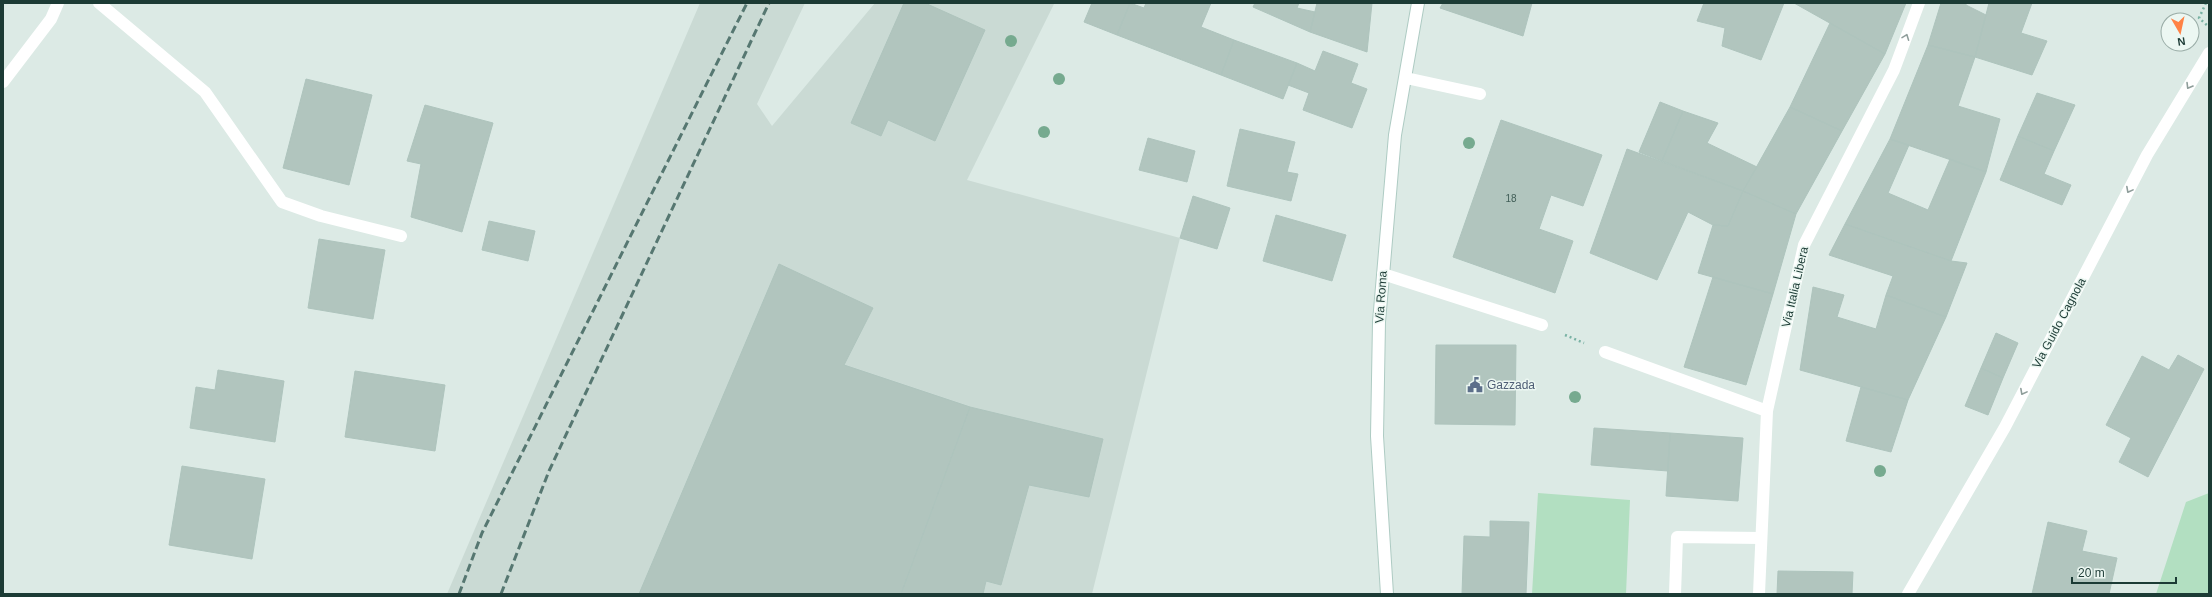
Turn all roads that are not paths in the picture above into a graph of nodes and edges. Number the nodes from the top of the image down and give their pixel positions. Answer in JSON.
{"nodes":[{"id":1,"x":58,"y":3,"type":"edge"},
{"id":2,"x":99,"y":3,"type":"edge"},
{"id":3,"x":1418,"y":3,"type":"edge"},
{"id":4,"x":1919,"y":3,"type":"edge"},
{"id":5,"x":2209,"y":53,"type":"edge"},
{"id":6,"x":1406,"y":78,"type":"junction"},
{"id":7,"x":3,"y":82,"type":"edge"},
{"id":8,"x":1480,"y":94,"type":"dead end"},
{"id":9,"x":401,"y":236,"type":"dead end"},
{"id":10,"x":1382,"y":274,"type":"junction"},
{"id":11,"x":1542,"y":325,"type":"road end"},
{"id":12,"x":1604,"y":352,"type":"road end"},
{"id":13,"x":1767,"y":410,"type":"junction"},
{"id":14,"x":1761,"y":538,"type":"junction"},
{"id":15,"x":1387,"y":594,"type":"edge"},
{"id":16,"x":1675,"y":594,"type":"edge"},
{"id":17,"x":1759,"y":594,"type":"edge"},
{"id":18,"x":1908,"y":594,"type":"edge"}],
"edges":[{"from":1,"to":7,"type":"street"},
{"from":2,"to":9,"type":"street"},
{"from":3,"to":6,"type":"street","name":"Via Roma"},
{"from":13,"to":4,"type":"street","name":"Via Italia Libera","one_way":true},
{"from":5,"to":18,"type":"street","name":"Via Guido Cagnola","one_way":true},
{"from":6,"to":8,"type":"street"},
{"from":6,"to":10,"type":"street","name":"Via Roma"},
{"from":10,"to":11,"type":"street"},
{"from":10,"to":15,"type":"street","name":"Via Roma"},
{"from":12,"to":13,"type":"street"},
{"from":13,"to":14,"type":"street","name":"Via Italia Libera"},
{"from":14,"to":16,"type":"street"},
{"from":14,"to":17,"type":"street","name":"Via Italia Libera"}]}
